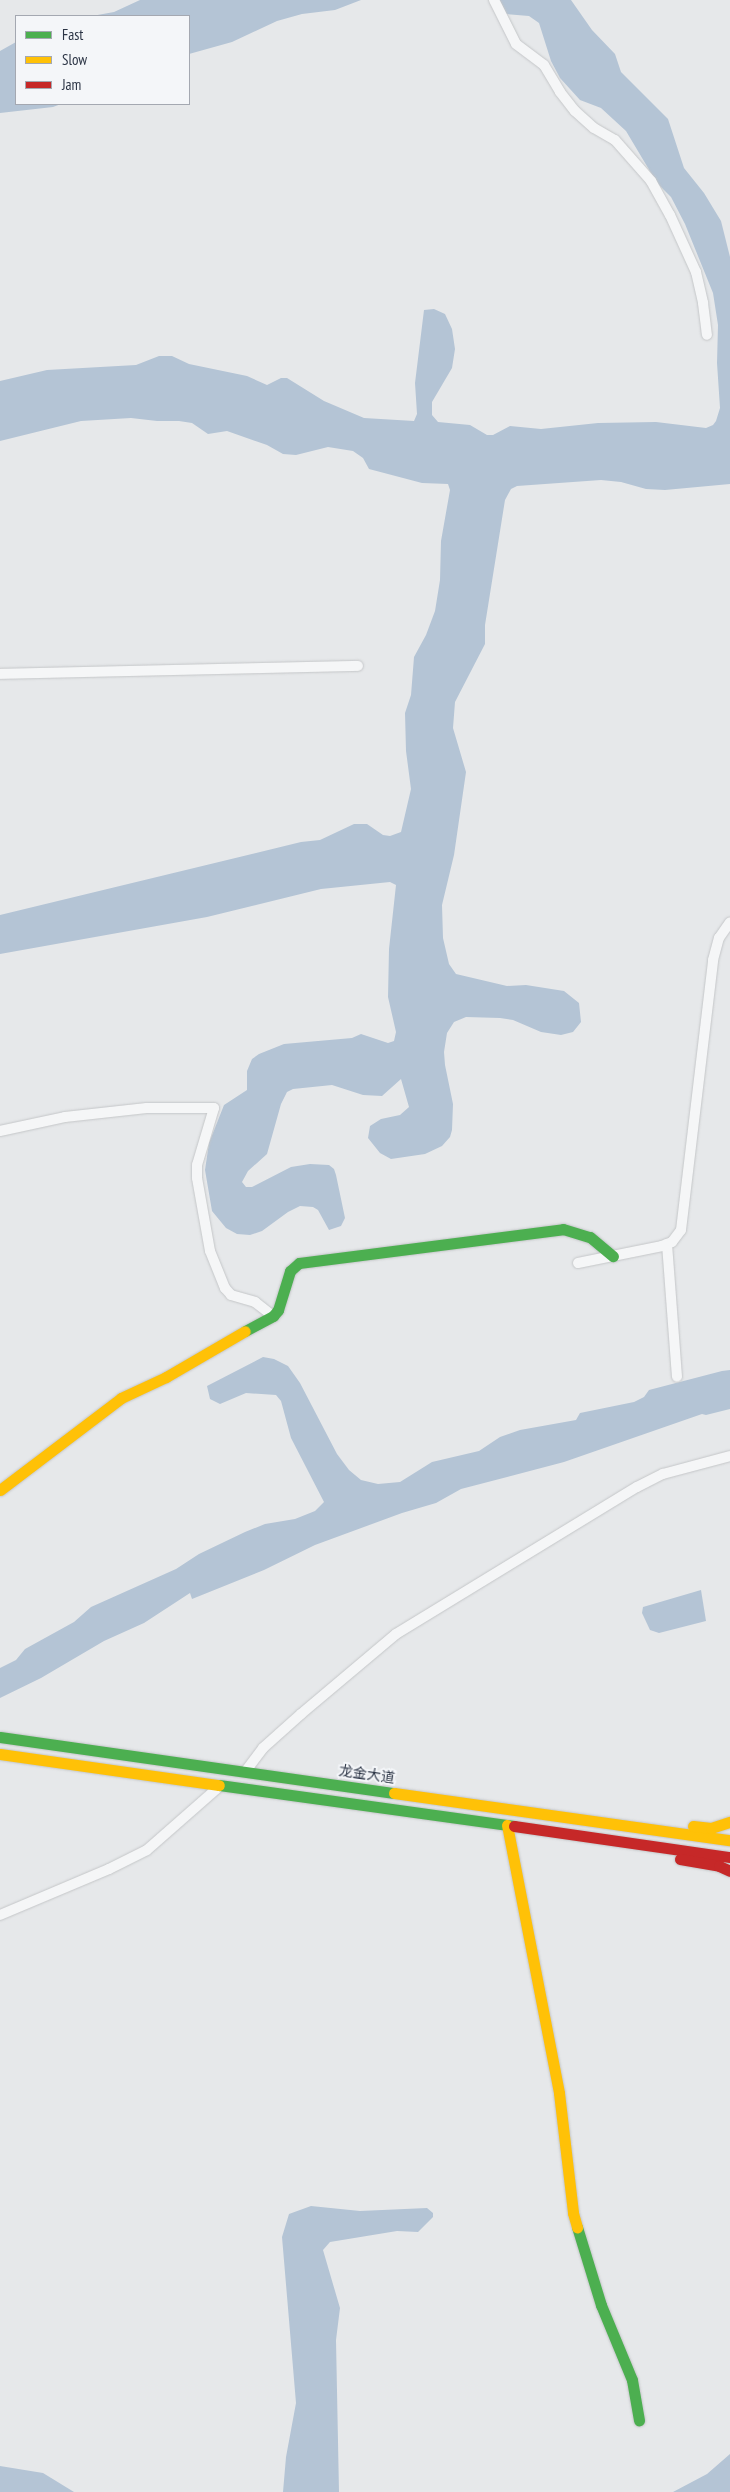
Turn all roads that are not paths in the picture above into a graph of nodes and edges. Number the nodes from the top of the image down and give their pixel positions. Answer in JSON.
{"nodes":[{"id":1,"x":494,"y":0,"type":"edge"},
{"id":2,"x":706,"y":335,"type":"dead end"},
{"id":3,"x":358,"y":666,"type":"dead end"},
{"id":4,"x":0,"y":674,"type":"edge"},
{"id":5,"x":730,"y":922,"type":"edge"},
{"id":6,"x":0,"y":1131,"type":"edge"},
{"id":7,"x":667,"y":1244,"type":"junction"},
{"id":8,"x":613,"y":1256,"type":"junction"},
{"id":9,"x":578,"y":1263,"type":"dead end"},
{"id":10,"x":272,"y":1316,"type":"junction"},
{"id":11,"x":678,"y":1377,"type":"dead end"},
{"id":12,"x":730,"y":1456,"type":"edge"},
{"id":13,"x":0,"y":1490,"type":"edge"},
{"id":14,"x":0,"y":1737,"type":"edge"},
{"id":15,"x":0,"y":1754,"type":"edge"},
{"id":16,"x":245,"y":1772,"type":"junction"},
{"id":17,"x":221,"y":1785,"type":"junction"},
{"id":18,"x":580,"y":1819,"type":"junction"},
{"id":19,"x":730,"y":1822,"type":"edge"},
{"id":20,"x":507,"y":1825,"type":"junction"},
{"id":21,"x":584,"y":1836,"type":"junction"},
{"id":22,"x":730,"y":1840,"type":"edge"},
{"id":23,"x":730,"y":1856,"type":"edge"},
{"id":24,"x":730,"y":1871,"type":"edge"},
{"id":25,"x":0,"y":1916,"type":"edge"},
{"id":26,"x":639,"y":2420,"type":"dead end"}],
"edges":[{"from":1,"to":2,"type":"street"},
{"from":3,"to":4,"type":"street"},
{"from":5,"to":7,"type":"street"},
{"from":6,"to":10,"type":"street"},
{"from":7,"to":8,"type":"street"},
{"from":7,"to":11,"type":"street"},
{"from":8,"to":9,"type":"street"},
{"from":8,"to":10,"type":"main road"},
{"from":10,"to":13,"type":"main road"},
{"from":12,"to":16,"type":"street"},
{"from":14,"to":16,"type":"main road","name":"龙金大道"},
{"from":15,"to":17,"type":"main road"},
{"from":16,"to":18,"type":"main road","name":"龙金大道"},
{"from":17,"to":20,"type":"main road"},
{"from":17,"to":25,"type":"street"},
{"from":18,"to":19,"type":"main road"},
{"from":18,"to":22,"type":"main road","name":"龙金大道"},
{"from":20,"to":21,"type":"main road"},
{"from":20,"to":26,"type":"main road"},
{"from":21,"to":23,"type":"main road"},
{"from":21,"to":24,"type":"main road"}]}
